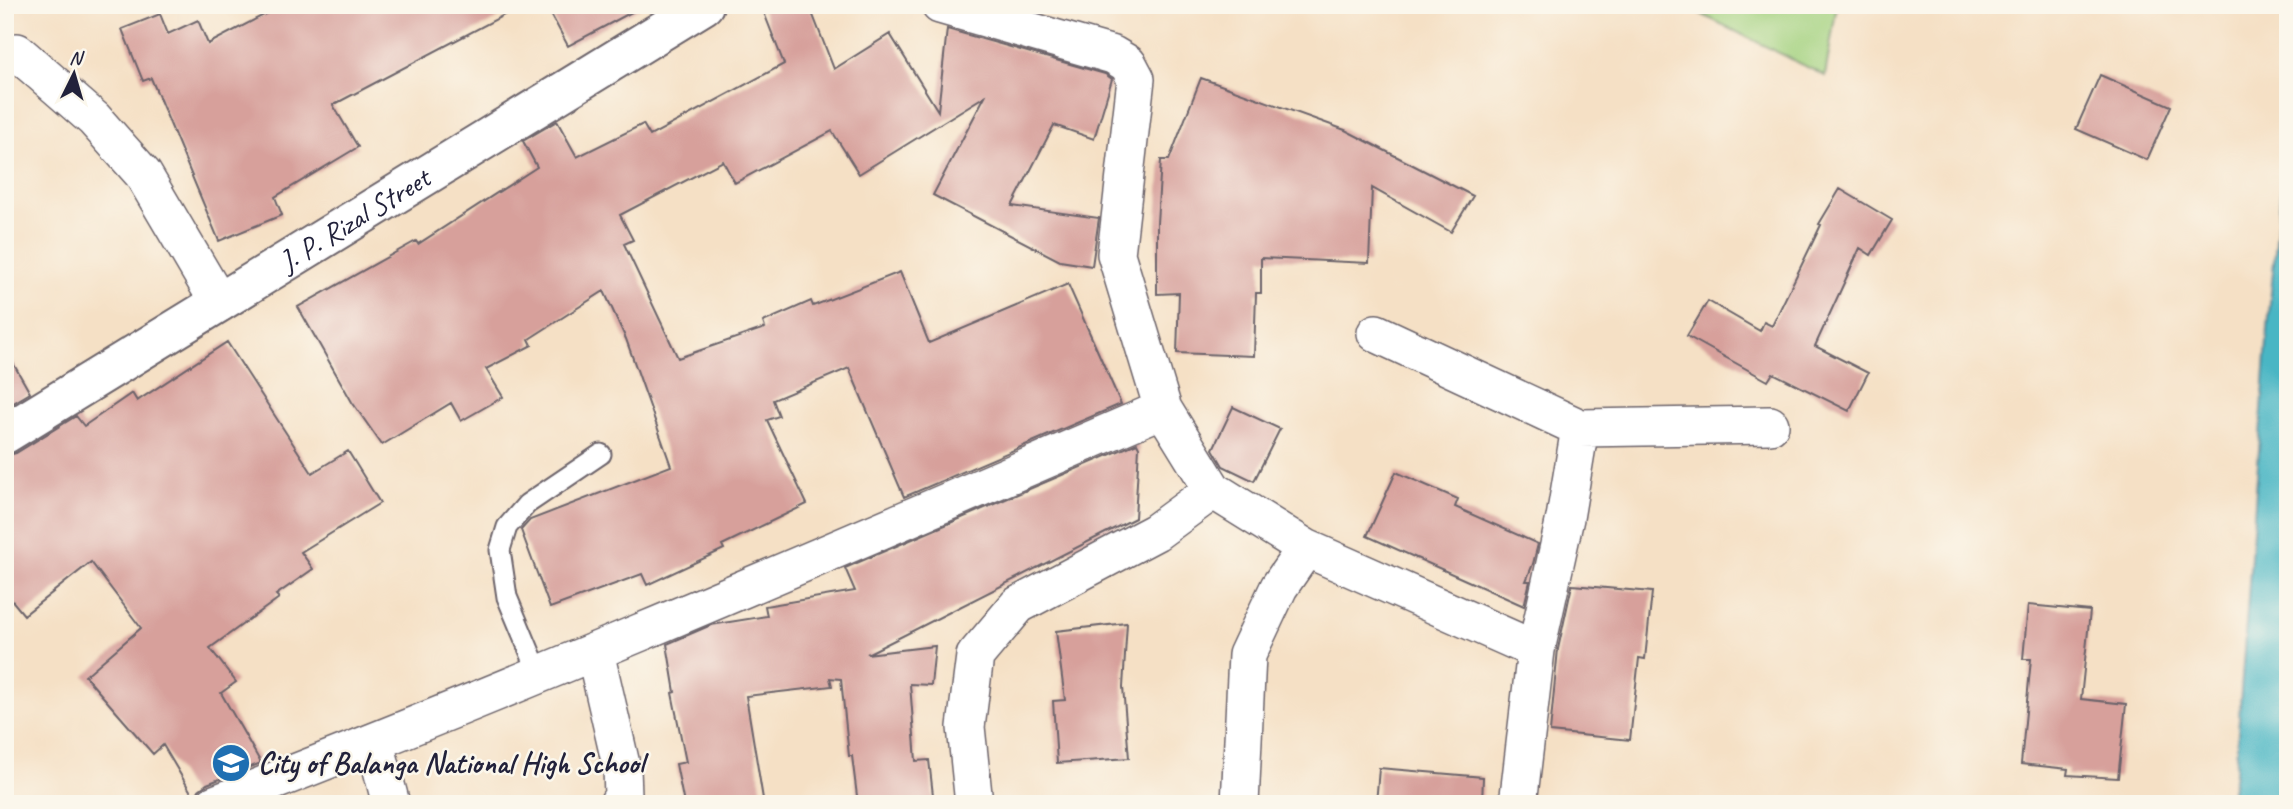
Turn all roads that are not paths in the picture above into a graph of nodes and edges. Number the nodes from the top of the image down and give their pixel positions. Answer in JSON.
{"nodes":[{"id":1,"x":704,"y":5,"type":"edge"},
{"id":2,"x":940,"y":5,"type":"edge"},
{"id":3,"x":17,"y":52,"type":"dead end"},
{"id":4,"x":219,"y":303,"type":"junction"},
{"id":5,"x":1376,"y":333,"type":"dead end"},
{"id":6,"x":1163,"y":409,"type":"junction"},
{"id":7,"x":1770,"y":425,"type":"dead end"},
{"id":8,"x":1580,"y":428,"type":"junction"},
{"id":9,"x":5,"y":434,"type":"edge"},
{"id":10,"x":601,"y":454,"type":"dead end"},
{"id":11,"x":1213,"y":490,"type":"junction"},
{"id":12,"x":1306,"y":548,"type":"junction"},
{"id":13,"x":1536,"y":650,"type":"junction"},
{"id":14,"x":595,"y":652,"type":"junction"},
{"id":15,"x":539,"y":674,"type":"junction"},
{"id":16,"x":375,"y":743,"type":"junction"},
{"id":17,"x":215,"y":804,"type":"edge"},
{"id":18,"x":391,"y":804,"type":"edge"},
{"id":19,"x":618,"y":804,"type":"edge"},
{"id":20,"x":974,"y":804,"type":"edge"},
{"id":21,"x":1240,"y":804,"type":"edge"},
{"id":22,"x":1518,"y":804,"type":"edge"}],
"edges":[{"from":1,"to":4,"type":"street","name":"J. P. Rizal Street"},
{"from":2,"to":6,"type":"street"},
{"from":3,"to":4,"type":"street"},
{"from":4,"to":9,"type":"street","name":"J. P. Rizal Street"},
{"from":5,"to":8,"type":"street"},
{"from":6,"to":11,"type":"street"},
{"from":6,"to":14,"type":"street"},
{"from":7,"to":8,"type":"street"},
{"from":8,"to":13,"type":"street"},
{"from":10,"to":15,"type":"lane"},
{"from":11,"to":12,"type":"street"},
{"from":11,"to":20,"type":"street"},
{"from":12,"to":13,"type":"street"},
{"from":12,"to":21,"type":"street"},
{"from":13,"to":22,"type":"street"},
{"from":14,"to":15,"type":"street"},
{"from":14,"to":19,"type":"street"},
{"from":15,"to":16,"type":"street"},
{"from":16,"to":17,"type":"street"},
{"from":16,"to":18,"type":"street"}]}
